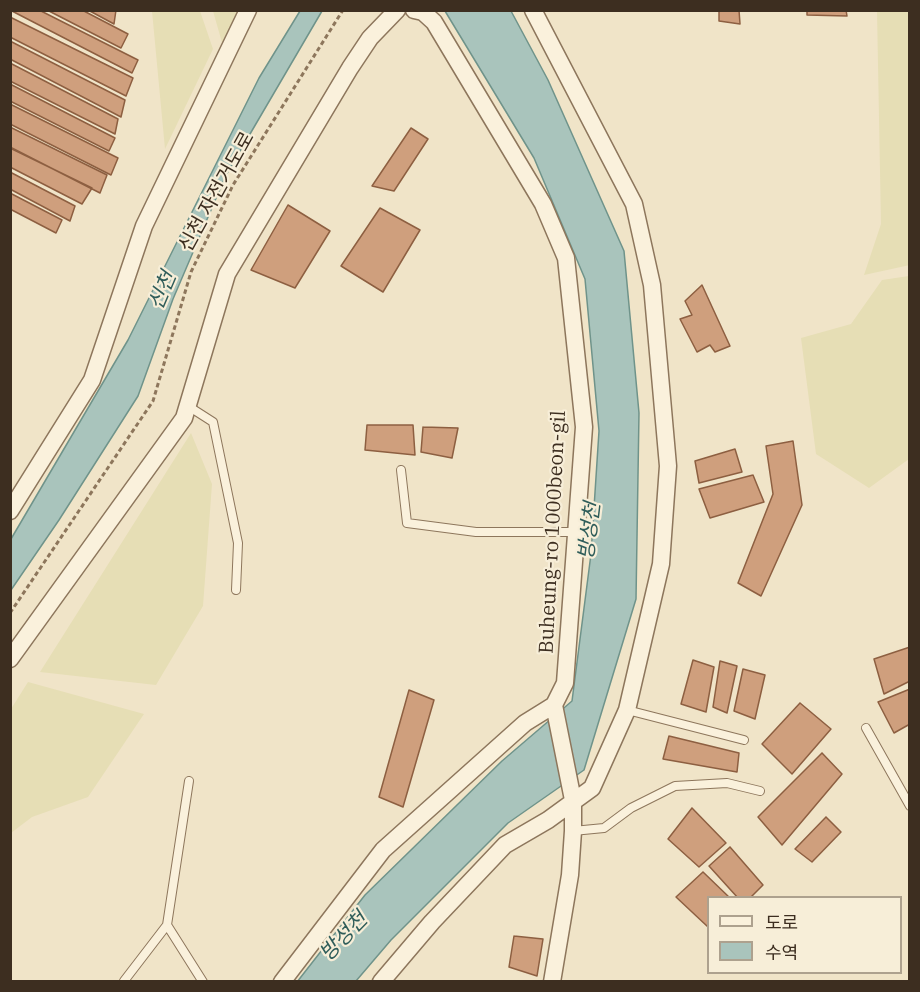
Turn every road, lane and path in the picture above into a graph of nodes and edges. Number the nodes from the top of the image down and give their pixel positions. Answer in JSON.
{"nodes":[{"id":1,"x":248,"y":10,"type":"edge"},
{"id":2,"x":343,"y":10,"type":"edge"},
{"id":3,"x":397,"y":10,"type":"edge"},
{"id":4,"x":414,"y":10,"type":"edge"},
{"id":5,"x":533,"y":10,"type":"edge"},
{"id":6,"x":188,"y":406,"type":"junction"},
{"id":7,"x":401,"y":470,"type":"dead end"},
{"id":8,"x":10,"y":511,"type":"edge"},
{"id":9,"x":577,"y":532,"type":"junction"},
{"id":10,"x":236,"y":590,"type":"dead end"},
{"id":11,"x":10,"y":613,"type":"edge"},
{"id":12,"x":10,"y":659,"type":"edge"},
{"id":13,"x":554,"y":705,"type":"junction"},
{"id":14,"x":627,"y":710,"type":"junction"},
{"id":15,"x":866,"y":728,"type":"dead end"},
{"id":16,"x":744,"y":740,"type":"dead end"},
{"id":17,"x":189,"y":781,"type":"dead end"},
{"id":18,"x":760,"y":791,"type":"dead end"},
{"id":19,"x":573,"y":800,"type":"junction"},
{"id":20,"x":909,"y":806,"type":"edge"},
{"id":21,"x":573,"y":831,"type":"junction"},
{"id":22,"x":167,"y":925,"type":"junction"},
{"id":23,"x":124,"y":981,"type":"edge"},
{"id":24,"x":203,"y":981,"type":"edge"},
{"id":25,"x":282,"y":981,"type":"edge"},
{"id":26,"x":381,"y":981,"type":"edge"},
{"id":27,"x":552,"y":981,"type":"edge"}],
"edges":[{"from":1,"to":8,"type":"street"},
{"from":2,"to":11,"type":"path","name":"신천 자전거도로"},
{"from":3,"to":6,"type":"street"},
{"from":4,"to":9,"type":"street","name":"Buheung-ro 1000beon-gil"},
{"from":5,"to":14,"type":"street"},
{"from":6,"to":10,"type":"lane"},
{"from":6,"to":12,"type":"street"},
{"from":7,"to":9,"type":"lane"},
{"from":9,"to":13,"type":"street","name":"Buheung-ro 1000beon-gil"},
{"from":13,"to":19,"type":"street"},
{"from":13,"to":25,"type":"street"},
{"from":14,"to":16,"type":"lane"},
{"from":14,"to":19,"type":"street"},
{"from":15,"to":20,"type":"lane"},
{"from":17,"to":22,"type":"lane"},
{"from":18,"to":21,"type":"lane"},
{"from":19,"to":21,"type":"street"},
{"from":19,"to":26,"type":"street"},
{"from":21,"to":27,"type":"street"},
{"from":22,"to":23,"type":"lane"},
{"from":22,"to":24,"type":"lane"}]}
